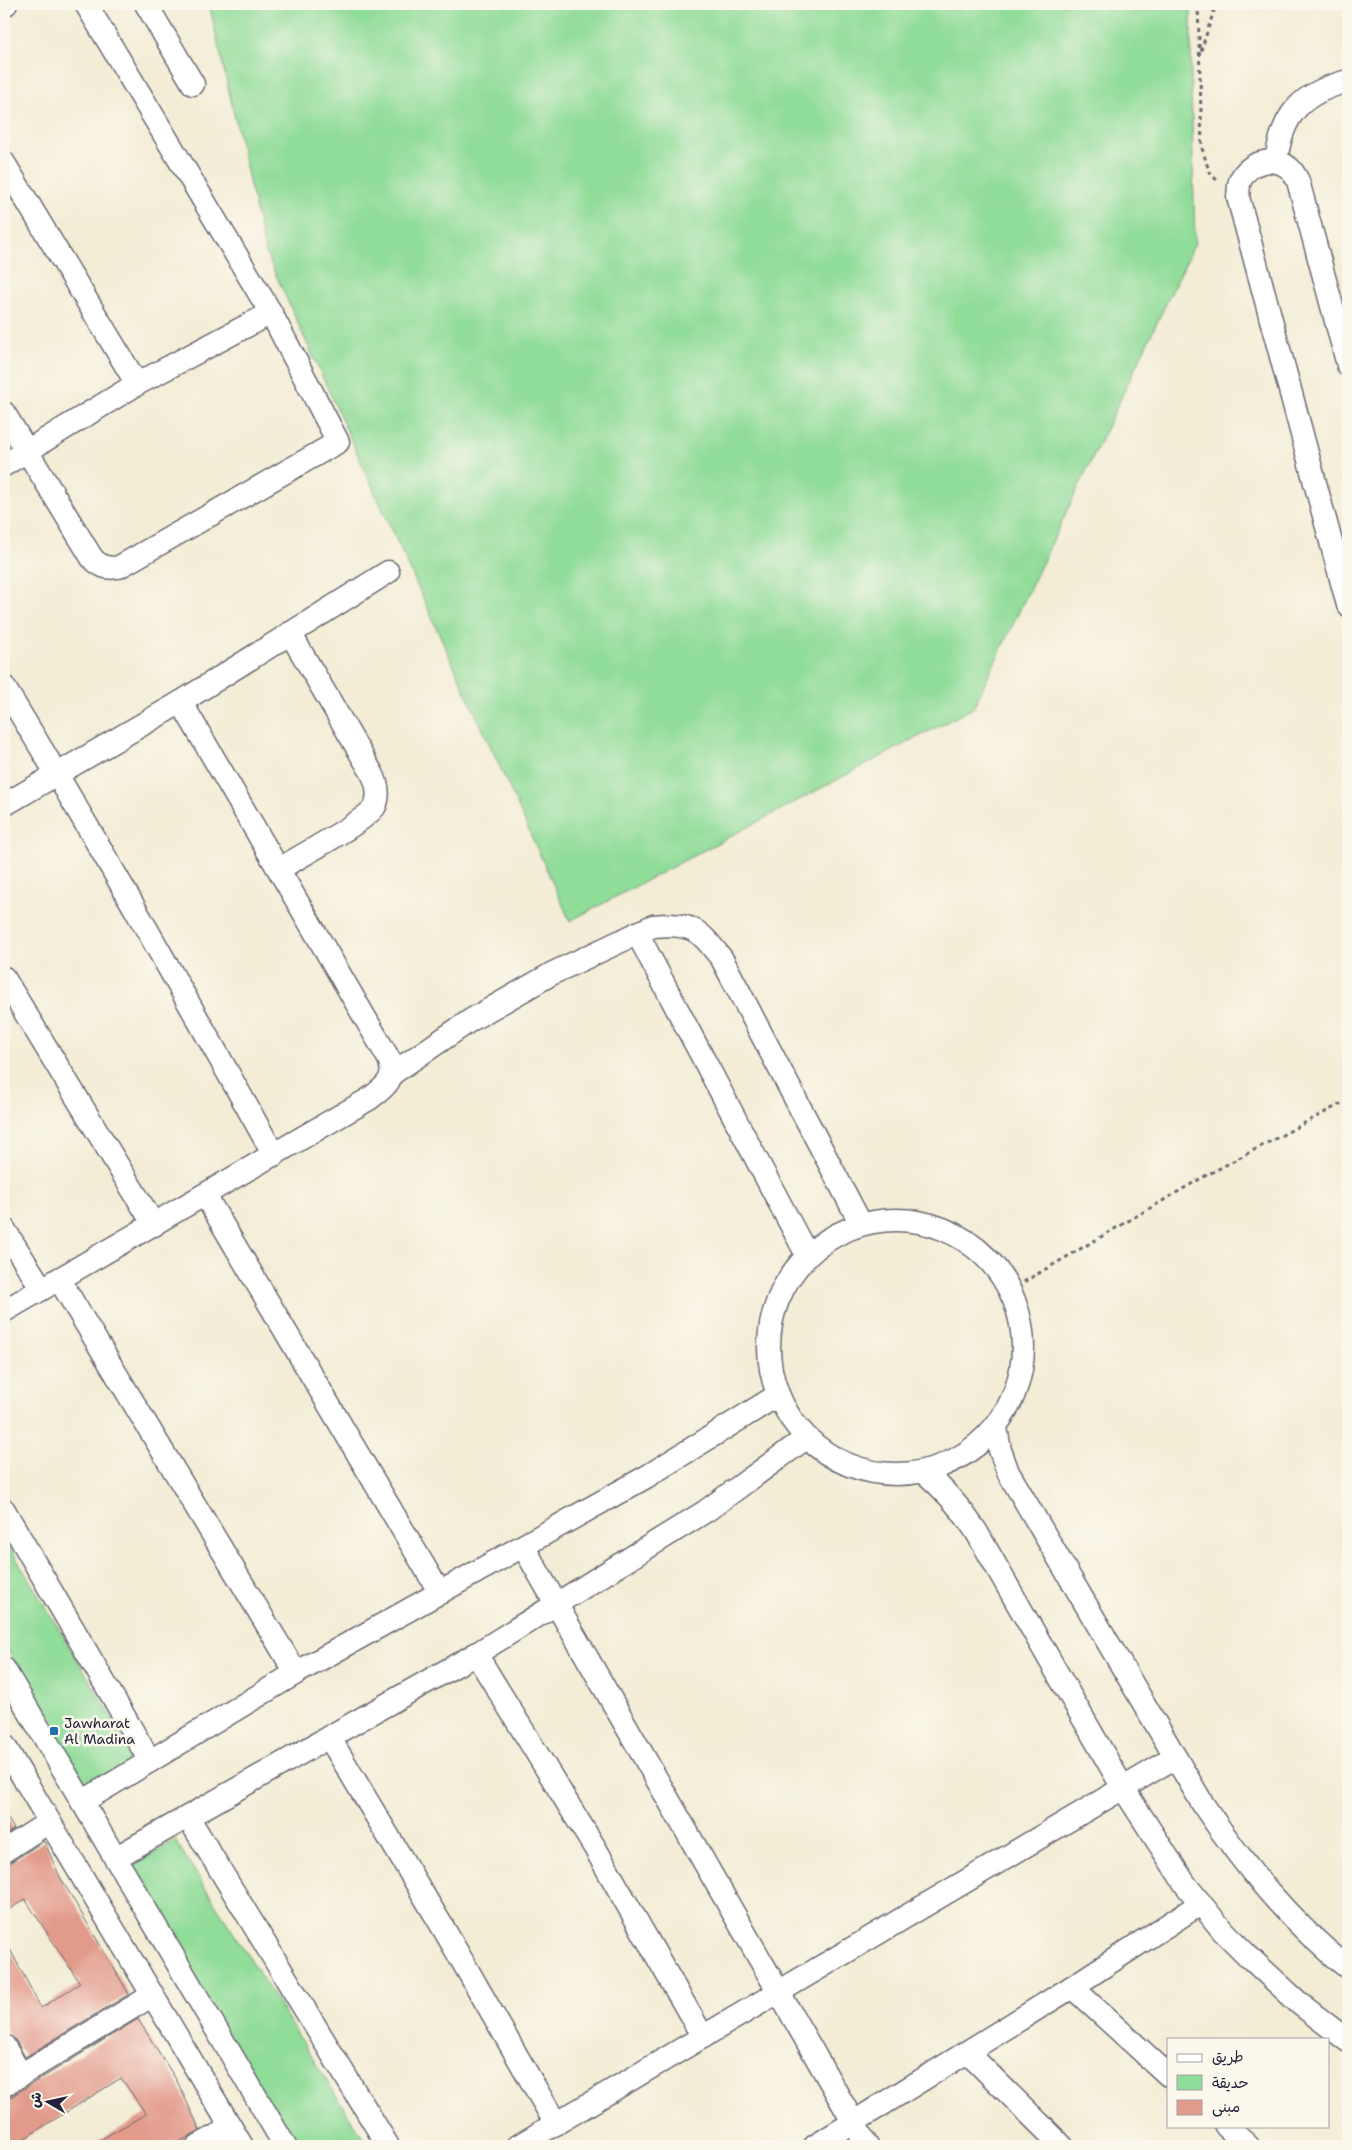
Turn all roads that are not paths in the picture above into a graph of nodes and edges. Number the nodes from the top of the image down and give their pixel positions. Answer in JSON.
{"nodes":[{"id":1,"x":86,"y":4,"type":"edge"},
{"id":2,"x":146,"y":4,"type":"edge"},
{"id":3,"x":1348,"y":81,"type":"edge"},
{"id":4,"x":193,"y":84,"type":"dead end"},
{"id":5,"x":1276,"y":162,"type":"junction"},
{"id":6,"x":4,"y":163,"type":"edge"},
{"id":7,"x":271,"y":313,"type":"junction"},
{"id":8,"x":1348,"y":365,"type":"edge"},
{"id":9,"x":137,"y":384,"type":"junction"},
{"id":10,"x":4,"y":413,"type":"edge"},
{"id":11,"x":27,"y":451,"type":"junction"},
{"id":12,"x":4,"y":464,"type":"edge"},
{"id":13,"x":388,"y":572,"type":"dead end"},
{"id":14,"x":1348,"y":605,"type":"edge"},
{"id":15,"x":290,"y":634,"type":"junction"},
{"id":16,"x":4,"y":687,"type":"edge"},
{"id":17,"x":181,"y":702,"type":"junction"},
{"id":18,"x":58,"y":774,"type":"junction"},
{"id":19,"x":4,"y":805,"type":"edge"},
{"id":20,"x":279,"y":869,"type":"junction"},
{"id":21,"x":638,"y":933,"type":"junction"},
{"id":22,"x":4,"y":978,"type":"edge"},
{"id":23,"x":393,"y":1073,"type":"junction"},
{"id":24,"x":274,"y":1155,"type":"junction"},
{"id":25,"x":206,"y":1195,"type":"junction"},
{"id":26,"x":861,"y":1224,"type":"junction"},
{"id":27,"x":154,"y":1225,"type":"junction"},
{"id":28,"x":4,"y":1229,"type":"edge"},
{"id":29,"x":807,"y":1255,"type":"junction"},
{"id":30,"x":50,"y":1284,"type":"junction"},
{"id":31,"x":4,"y":1311,"type":"edge"},
{"id":32,"x":778,"y":1395,"type":"junction"},
{"id":33,"x":996,"y":1428,"type":"junction"},
{"id":34,"x":806,"y":1438,"type":"junction"},
{"id":35,"x":924,"y":1472,"type":"junction"},
{"id":36,"x":4,"y":1510,"type":"edge"},
{"id":37,"x":523,"y":1546,"type":"junction"},
{"id":38,"x":440,"y":1593,"type":"junction"},
{"id":39,"x":556,"y":1603,"type":"junction"},
{"id":40,"x":476,"y":1654,"type":"junction"},
{"id":41,"x":4,"y":1669,"type":"edge"},
{"id":42,"x":296,"y":1673,"type":"junction"},
{"id":43,"x":329,"y":1737,"type":"junction"},
{"id":44,"x":4,"y":1745,"type":"edge"},
{"id":45,"x":1174,"y":1758,"type":"junction"},
{"id":46,"x":150,"y":1761,"type":"junction"},
{"id":47,"x":1123,"y":1788,"type":"junction"},
{"id":48,"x":82,"y":1802,"type":"junction"},
{"id":49,"x":188,"y":1817,"type":"junction"},
{"id":50,"x":49,"y":1822,"type":"junction"},
{"id":51,"x":4,"y":1851,"type":"edge"},
{"id":52,"x":115,"y":1858,"type":"junction"},
{"id":53,"x":1200,"y":1904,"type":"junction"},
{"id":54,"x":1348,"y":1968,"type":"edge"},
{"id":55,"x":1072,"y":1987,"type":"junction"},
{"id":56,"x":778,"y":1992,"type":"junction"},
{"id":57,"x":152,"y":1995,"type":"junction"},
{"id":58,"x":703,"y":2037,"type":"junction"},
{"id":59,"x":1348,"y":2041,"type":"edge"},
{"id":60,"x":4,"y":2046,"type":"edge"},
{"id":61,"x":968,"y":2052,"type":"junction"},
{"id":62,"x":1167,"y":2074,"type":"edge"},
{"id":63,"x":12,"y":2080,"type":"edge"},
{"id":64,"x":854,"y":2123,"type":"junction"},
{"id":65,"x":556,"y":2124,"type":"junction"},
{"id":66,"x":1228,"y":2128,"type":"edge"},
{"id":67,"x":236,"y":2137,"type":"edge"},
{"id":68,"x":198,"y":2146,"type":"edge"},
{"id":69,"x":285,"y":2146,"type":"edge"},
{"id":70,"x":388,"y":2146,"type":"edge"},
{"id":71,"x":518,"y":2146,"type":"edge"},
{"id":72,"x":815,"y":2146,"type":"edge"},
{"id":73,"x":867,"y":2146,"type":"edge"},
{"id":74,"x":1062,"y":2146,"type":"edge"},
{"id":75,"x":1248,"y":2146,"type":"edge"}],
"edges":[{"from":1,"to":7,"type":"street"},
{"from":2,"to":4,"type":"street"},
{"from":3,"to":5,"type":"street"},
{"from":5,"to":8,"type":"street"},
{"from":5,"to":14,"type":"street"},
{"from":6,"to":9,"type":"street"},
{"from":7,"to":9,"type":"street"},
{"from":7,"to":11,"type":"street"},
{"from":9,"to":11,"type":"street"},
{"from":10,"to":11,"type":"street"},
{"from":11,"to":12,"type":"street"},
{"from":13,"to":15,"type":"street"},
{"from":15,"to":17,"type":"street"},
{"from":15,"to":20,"type":"street"},
{"from":16,"to":18,"type":"street"},
{"from":17,"to":18,"type":"street"},
{"from":17,"to":20,"type":"street"},
{"from":18,"to":19,"type":"street"},
{"from":18,"to":24,"type":"street"},
{"from":20,"to":23,"type":"street"},
{"from":21,"to":23,"type":"street"},
{"from":21,"to":26,"type":"street"},
{"from":21,"to":29,"type":"street"},
{"from":22,"to":27,"type":"street"},
{"from":23,"to":24,"type":"street"},
{"from":24,"to":25,"type":"street"},
{"from":25,"to":27,"type":"street"},
{"from":25,"to":38,"type":"street"},
{"from":26,"to":29,"type":"street"},
{"from":26,"to":33,"type":"street"},
{"from":27,"to":30,"type":"street"},
{"from":28,"to":30,"type":"street"},
{"from":29,"to":32,"type":"street"},
{"from":30,"to":31,"type":"street"},
{"from":30,"to":42,"type":"street"},
{"from":32,"to":34,"type":"street"},
{"from":32,"to":37,"type":"street"},
{"from":33,"to":35,"type":"street"},
{"from":33,"to":45,"type":"street"},
{"from":34,"to":35,"type":"street"},
{"from":34,"to":39,"type":"street"},
{"from":35,"to":47,"type":"street"},
{"from":36,"to":46,"type":"street"},
{"from":37,"to":38,"type":"street"},
{"from":37,"to":39,"type":"street"},
{"from":38,"to":42,"type":"street"},
{"from":39,"to":40,"type":"street"},
{"from":39,"to":56,"type":"street"},
{"from":40,"to":43,"type":"street"},
{"from":40,"to":58,"type":"street"},
{"from":41,"to":48,"type":"street"},
{"from":42,"to":46,"type":"street"},
{"from":43,"to":49,"type":"street"},
{"from":43,"to":65,"type":"street"},
{"from":44,"to":50,"type":"street"},
{"from":45,"to":47,"type":"street"},
{"from":45,"to":54,"type":"street"},
{"from":46,"to":48,"type":"street"},
{"from":47,"to":53,"type":"street"},
{"from":47,"to":56,"type":"street"},
{"from":48,"to":52,"type":"street"},
{"from":49,"to":52,"type":"street"},
{"from":49,"to":70,"type":"street"},
{"from":50,"to":51,"type":"street"},
{"from":50,"to":57,"type":"street"},
{"from":52,"to":69,"type":"street"},
{"from":53,"to":55,"type":"street"},
{"from":53,"to":59,"type":"street"},
{"from":55,"to":61,"type":"street"},
{"from":55,"to":62,"type":"street"},
{"from":56,"to":58,"type":"street"},
{"from":56,"to":64,"type":"street"},
{"from":57,"to":63,"type":"street"},
{"from":57,"to":67,"type":"street"},
{"from":58,"to":65,"type":"street"},
{"from":60,"to":63,"type":"street"},
{"from":61,"to":64,"type":"street"},
{"from":61,"to":74,"type":"street"},
{"from":64,"to":72,"type":"street"},
{"from":64,"to":73,"type":"street"},
{"from":65,"to":71,"type":"street"},
{"from":66,"to":75,"type":"street"},
{"from":67,"to":68,"type":"street"}]}
